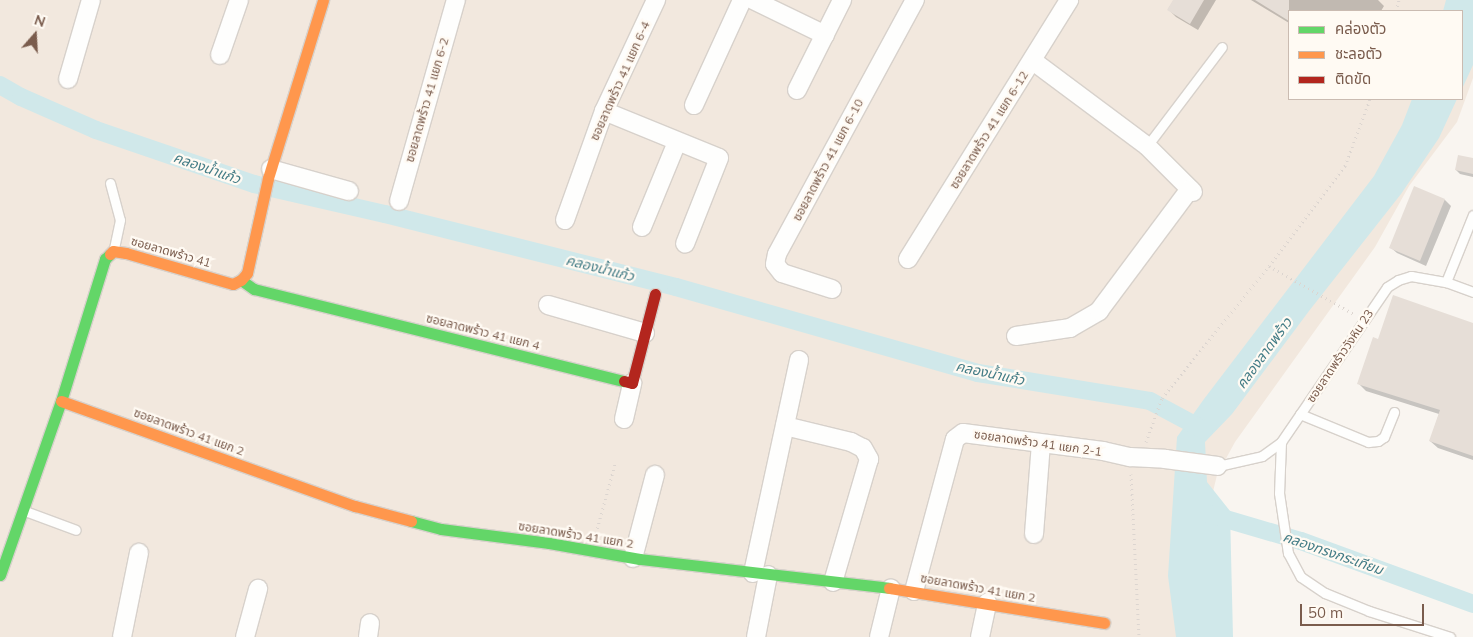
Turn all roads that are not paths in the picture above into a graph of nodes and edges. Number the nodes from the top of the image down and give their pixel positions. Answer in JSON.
{"nodes":[{"id":1,"x":91,"y":0,"type":"edge"},
{"id":2,"x":239,"y":0,"type":"edge"},
{"id":3,"x":323,"y":0,"type":"edge"},
{"id":4,"x":456,"y":0,"type":"edge"},
{"id":5,"x":656,"y":0,"type":"edge"},
{"id":6,"x":742,"y":0,"type":"edge"},
{"id":7,"x":753,"y":0,"type":"edge"},
{"id":8,"x":914,"y":0,"type":"edge"},
{"id":9,"x":1070,"y":0,"type":"edge"},
{"id":10,"x":836,"y":2,"type":"edge"},
{"id":11,"x":825,"y":35,"type":"junction"},
{"id":12,"x":1222,"y":46,"type":"dead end"},
{"id":13,"x":220,"y":55,"type":"dead end"},
{"id":14,"x":1033,"y":61,"type":"junction"},
{"id":15,"x":68,"y":79,"type":"dead end"},
{"id":16,"x":797,"y":90,"type":"dead end"},
{"id":17,"x":694,"y":105,"type":"dead end"},
{"id":18,"x":604,"y":110,"type":"junction"},
{"id":19,"x":677,"y":142,"type":"junction"},
{"id":20,"x":1147,"y":146,"type":"junction"},
{"id":21,"x":270,"y":174,"type":"junction"},
{"id":22,"x":110,"y":183,"type":"dead end"},
{"id":23,"x":349,"y":192,"type":"dead end"},
{"id":24,"x":399,"y":201,"type":"dead end"},
{"id":25,"x":1473,"y":215,"type":"edge"},
{"id":26,"x":565,"y":220,"type":"dead end"},
{"id":27,"x":642,"y":227,"type":"dead end"},
{"id":28,"x":685,"y":244,"type":"dead end"},
{"id":29,"x":114,"y":251,"type":"junction"},
{"id":30,"x":908,"y":259,"type":"dead end"},
{"id":31,"x":241,"y":280,"type":"junction"},
{"id":32,"x":1446,"y":282,"type":"junction"},
{"id":33,"x":832,"y":289,"type":"dead end"},
{"id":34,"x":1473,"y":292,"type":"edge"},
{"id":35,"x":655,"y":294,"type":"dead end"},
{"id":36,"x":548,"y":305,"type":"dead end"},
{"id":37,"x":645,"y":333,"type":"junction"},
{"id":38,"x":1016,"y":336,"type":"dead end"},
{"id":39,"x":799,"y":360,"type":"dead end"},
{"id":40,"x":632,"y":383,"type":"junction"},
{"id":41,"x":60,"y":401,"type":"junction"},
{"id":42,"x":1394,"y":412,"type":"dead end"},
{"id":43,"x":1300,"y":414,"type":"junction"},
{"id":44,"x":624,"y":419,"type":"dead end"},
{"id":45,"x":785,"y":426,"type":"junction"},
{"id":46,"x":1281,"y":442,"type":"junction"},
{"id":47,"x":1042,"y":444,"type":"junction"},
{"id":48,"x":1218,"y":466,"type":"joint"},
{"id":49,"x":655,"y":476,"type":"dead end"},
{"id":50,"x":23,"y":510,"type":"junction"},
{"id":51,"x":76,"y":530,"type":"dead end"},
{"id":52,"x":1034,"y":534,"type":"dead end"},
{"id":53,"x":139,"y":553,"type":"dead end"},
{"id":54,"x":633,"y":558,"type":"junction"},
{"id":55,"x":761,"y":574,"type":"junction"},
{"id":56,"x":0,"y":575,"type":"edge"},
{"id":57,"x":832,"y":582,"type":"junction"},
{"id":58,"x":891,"y":588,"type":"junction"},
{"id":59,"x":258,"y":589,"type":"dead end"},
{"id":60,"x":914,"y":591,"type":"junction"},
{"id":61,"x":987,"y":603,"type":"junction"},
{"id":62,"x":1104,"y":623,"type":"dead end"},
{"id":63,"x":122,"y":637,"type":"edge"},
{"id":64,"x":245,"y":637,"type":"edge"},
{"id":65,"x":756,"y":637,"type":"edge"},
{"id":66,"x":879,"y":637,"type":"edge"},
{"id":67,"x":980,"y":637,"type":"edge"},
{"id":68,"x":1450,"y":637,"type":"edge"}],
"edges":[{"from":1,"to":15,"type":"street"},
{"from":2,"to":13,"type":"street"},
{"from":3,"to":21,"type":"street"},
{"from":4,"to":24,"type":"street","name":"ซอยลาดพร้าว 41 แยก 6-2"},
{"from":5,"to":18,"type":"street","name":"ซอยลาดพร้าว 41 แยก 6-4"},
{"from":6,"to":17,"type":"street"},
{"from":7,"to":11,"type":"street"},
{"from":8,"to":33,"type":"street","name":"ซอยลาดพร้าว 41 แยก 6-10"},
{"from":9,"to":14,"type":"street","name":"ซอยลาดพร้าว 41 แยก 6-12"},
{"from":10,"to":11,"type":"street"},
{"from":11,"to":16,"type":"street"},
{"from":12,"to":20,"type":"lane"},
{"from":14,"to":20,"type":"street"},
{"from":14,"to":30,"type":"street","name":"ซอยลาดพร้าว 41 แยก 6-12"},
{"from":18,"to":19,"type":"street"},
{"from":18,"to":26,"type":"street","name":"ซอยลาดพร้าว 41 แยก 6-4"},
{"from":19,"to":27,"type":"street"},
{"from":19,"to":28,"type":"street"},
{"from":20,"to":38,"type":"street"},
{"from":21,"to":23,"type":"street"},
{"from":21,"to":31,"type":"street"},
{"from":22,"to":29,"type":"lane"},
{"from":25,"to":32,"type":"lane"},
{"from":29,"to":31,"type":"street","name":"ซอยลาดพร้าว 41"},
{"from":29,"to":41,"type":"street","name":"ซอยลาดพร้าว 41"},
{"from":31,"to":40,"type":"street","name":"ซอยลาดพร้าว 41 แยก 4"},
{"from":32,"to":34,"type":"lane","name":"ซอยลาดพร้าววังหิน 23"},
{"from":32,"to":43,"type":"lane","name":"ซอยลาดพร้าววังหิน 23"},
{"from":35,"to":37,"type":"street"},
{"from":36,"to":37,"type":"street"},
{"from":37,"to":40,"type":"street"},
{"from":39,"to":45,"type":"street"},
{"from":40,"to":44,"type":"street"},
{"from":41,"to":50,"type":"street","name":"ซอยลาดพร้าว 41"},
{"from":41,"to":54,"type":"street","name":"ซอยลาดพร้าว 41 แยก 2"},
{"from":42,"to":43,"type":"lane"},
{"from":43,"to":46,"type":"lane","name":"ซอยลาดพร้าววังหิน 23"},
{"from":45,"to":55,"type":"street"},
{"from":45,"to":57,"type":"street"},
{"from":46,"to":48,"type":"lane","name":"ซอยลาดพร้าววังหิน 23"},
{"from":46,"to":68,"type":"lane"},
{"from":47,"to":48,"type":"street","name":"ซอยลาดพร้าว 41 แยก 2-1"},
{"from":47,"to":52,"type":"street"},
{"from":47,"to":60,"type":"street","name":"ซอยลาดพร้าว 41 แยก 2-1"},
{"from":49,"to":54,"type":"street"},
{"from":50,"to":51,"type":"lane"},
{"from":50,"to":56,"type":"street","name":"ซอยลาดพร้าว 41"},
{"from":53,"to":63,"type":"street"},
{"from":54,"to":55,"type":"street","name":"ซอยลาดพร้าว 41 แยก 2"},
{"from":55,"to":57,"type":"street","name":"ซอยลาดพร้าว 41 แยก 2"},
{"from":55,"to":65,"type":"street"},
{"from":57,"to":58,"type":"street","name":"ซอยลาดพร้าว 41 แยก 2"},
{"from":58,"to":60,"type":"street","name":"ซอยลาดพร้าว 41 แยก 2"},
{"from":58,"to":66,"type":"street"},
{"from":59,"to":64,"type":"street"},
{"from":60,"to":61,"type":"street","name":"ซอยลาดพร้าว 41 แยก 2"},
{"from":61,"to":62,"type":"street","name":"ซอยลาดพร้าว 41 แยก 2"},
{"from":61,"to":67,"type":"street"}]}
